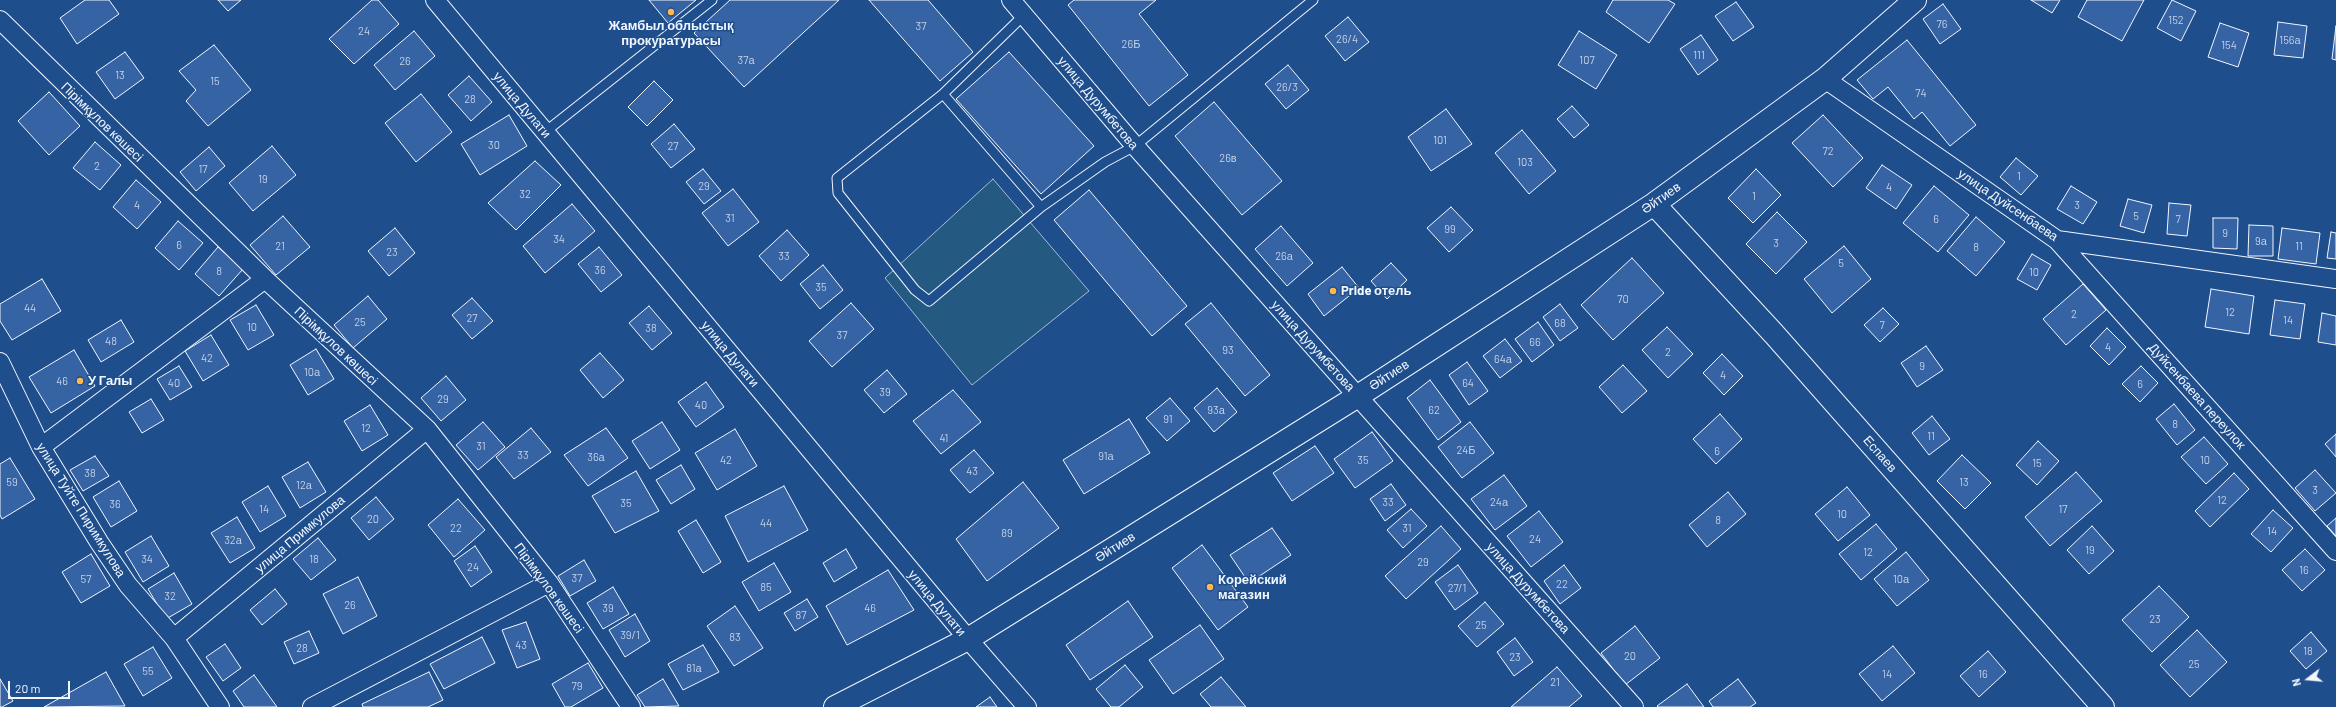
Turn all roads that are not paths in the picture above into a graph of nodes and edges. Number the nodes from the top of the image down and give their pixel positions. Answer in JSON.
{"nodes":[{"id":1,"x":435,"y":0,"type":"edge"},
{"id":2,"x":712,"y":0,"type":"edge"},
{"id":3,"x":1011,"y":0,"type":"edge"},
{"id":4,"x":1313,"y":0,"type":"edge"},
{"id":5,"x":1915,"y":0,"type":"edge"},
{"id":6,"x":1024,"y":15,"type":"junction"},
{"id":7,"x":0,"y":20,"type":"edge"},
{"id":8,"x":1825,"y":79,"type":"junction"},
{"id":9,"x":943,"y":94,"type":"junction"},
{"id":10,"x":545,"y":132,"type":"junction"},
{"id":11,"x":1135,"y":146,"type":"junction"},
{"id":12,"x":1654,"y":204,"type":"junction"},
{"id":13,"x":1041,"y":207,"type":"junction"},
{"id":14,"x":2057,"y":240,"type":"junction"},
{"id":15,"x":2336,"y":279,"type":"edge"},
{"id":16,"x":264,"y":280,"type":"junction"},
{"id":17,"x":0,"y":362,"type":"edge"},
{"id":18,"x":1358,"y":396,"type":"junction"},
{"id":19,"x":426,"y":429,"type":"junction"},
{"id":20,"x":41,"y":447,"type":"junction"},
{"id":21,"x":2336,"y":551,"type":"edge"},
{"id":22,"x":549,"y":583,"type":"junction"},
{"id":23,"x":174,"y":638,"type":"junction"},
{"id":24,"x":968,"y":639,"type":"junction"},
{"id":25,"x":220,"y":707,"type":"edge"},
{"id":26,"x":312,"y":707,"type":"edge"},
{"id":27,"x":631,"y":707,"type":"edge"},
{"id":28,"x":834,"y":707,"type":"edge"},
{"id":29,"x":1027,"y":707,"type":"edge"},
{"id":30,"x":1634,"y":707,"type":"edge"},
{"id":31,"x":2103,"y":707,"type":"edge"}],
"edges":[{"from":1,"to":10,"type":"street","name":"улица Дулати"},
{"from":2,"to":10,"type":"lane"},
{"from":3,"to":6,"type":"street","name":"улица Дурумбетова"},
{"from":4,"to":11,"type":"lane"},
{"from":5,"to":8,"type":"street","name":"Әйтиев"},
{"from":6,"to":9,"type":"lane"},
{"from":6,"to":11,"type":"street","name":"улица Дурумбетова"},
{"from":7,"to":16,"type":"street","name":"Пірімқұлов көшесі"},
{"from":8,"to":12,"type":"street","name":"Әйтиев"},
{"from":8,"to":14,"type":"street","name":"улица Дуйсенбаева"},
{"from":9,"to":13,"type":"lane"},
{"from":9,"to":13,"type":"lane"},
{"from":10,"to":24,"type":"street","name":"улица Дулати"},
{"from":11,"to":13,"type":"lane"},
{"from":11,"to":18,"type":"street","name":"улица Дурумбетова"},
{"from":12,"to":18,"type":"street","name":"Әйтиев"},
{"from":12,"to":31,"type":"street","name":"Еспаев"},
{"from":14,"to":15,"type":"street","name":"улица Дуйсенбаева"},
{"from":14,"to":21,"type":"street","name":"Дуйсенбаева переулок"},
{"from":16,"to":19,"type":"street","name":"Пірімқұлов көшесі"},
{"from":16,"to":20,"type":"street"},
{"from":17,"to":20,"type":"street","name":"улица Туйте Пиримкулова"},
{"from":18,"to":24,"type":"street","name":"Әйтиев"},
{"from":18,"to":30,"type":"street","name":"улица Дурумбетова"},
{"from":19,"to":22,"type":"street","name":"Пірімқұлов көшесі"},
{"from":19,"to":23,"type":"street","name":"улица Примкулова"},
{"from":20,"to":23,"type":"street","name":"улица Туйте Пиримкулова"},
{"from":22,"to":26,"type":"street"},
{"from":22,"to":27,"type":"street","name":"Пірімқұлов көшесі"},
{"from":23,"to":25,"type":"street","name":"улица Туйте Пиримкулова"},
{"from":24,"to":28,"type":"street","name":"Әйтиев"},
{"from":24,"to":29,"type":"street","name":"улица Дулати"}]}
